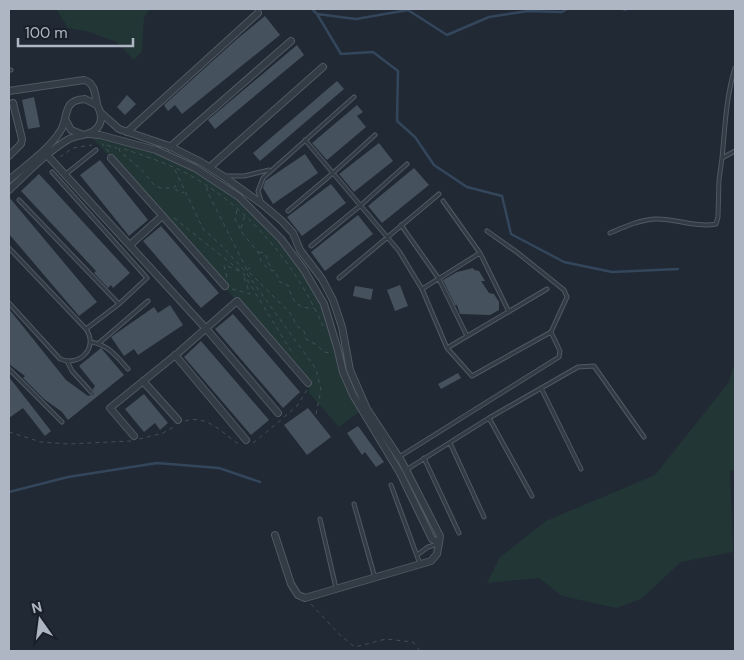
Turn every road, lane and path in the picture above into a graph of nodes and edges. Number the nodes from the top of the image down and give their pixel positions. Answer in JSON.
{"nodes":[{"id":1,"x":258,"y":13,"type":"dead end"},
{"id":2,"x":291,"y":41,"type":"dead end"},
{"id":3,"x":323,"y":68,"type":"dead end"},
{"id":4,"x":735,"y":68,"type":"edge"},
{"id":5,"x":9,"y":91,"type":"edge"},
{"id":6,"x":354,"y":97,"type":"dead end"},
{"id":7,"x":14,"y":102,"type":"dead end"},
{"id":8,"x":97,"y":105,"type":"junction"},
{"id":9,"x":101,"y":113,"type":"junction"},
{"id":10,"x":65,"y":119,"type":"junction"},
{"id":11,"x":127,"y":132,"type":"junction"},
{"id":12,"x":86,"y":134,"type":"junction"},
{"id":13,"x":375,"y":135,"type":"dead end"},
{"id":14,"x":305,"y":140,"type":"junction"},
{"id":15,"x":94,"y":145,"type":"dead end"},
{"id":16,"x":170,"y":147,"type":"junction"},
{"id":17,"x":118,"y":148,"type":"junction"},
{"id":18,"x":96,"y":150,"type":"dead end"},
{"id":19,"x":53,"y":151,"type":"junction"},
{"id":20,"x":735,"y":151,"type":"edge"},
{"id":21,"x":47,"y":155,"type":"junction"},
{"id":22,"x":9,"y":156,"type":"edge"},
{"id":23,"x":112,"y":157,"type":"joint"},
{"id":24,"x":722,"y":158,"type":"junction"},
{"id":25,"x":407,"y":164,"type":"dead end"},
{"id":26,"x":175,"y":168,"type":"junction"},
{"id":27,"x":210,"y":168,"type":"junction"},
{"id":28,"x":272,"y":169,"type":"junction"},
{"id":29,"x":52,"y":172,"type":"dead end"},
{"id":30,"x":334,"y":173,"type":"junction"},
{"id":31,"x":65,"y":174,"type":"junction"},
{"id":32,"x":223,"y":176,"type":"junction"},
{"id":33,"x":9,"y":180,"type":"edge"},
{"id":34,"x":178,"y":180,"type":"junction"},
{"id":35,"x":207,"y":186,"type":"junction"},
{"id":36,"x":174,"y":188,"type":"junction"},
{"id":37,"x":9,"y":190,"type":"edge"},
{"id":38,"x":185,"y":192,"type":"junction"},
{"id":39,"x":439,"y":194,"type":"dead end"},
{"id":40,"x":19,"y":200,"type":"dead end"},
{"id":41,"x":443,"y":200,"type":"dead end"},
{"id":42,"x":262,"y":204,"type":"junction"},
{"id":43,"x":361,"y":205,"type":"junction"},
{"id":44,"x":237,"y":209,"type":"junction"},
{"id":45,"x":288,"y":211,"type":"dead end"},
{"id":46,"x":170,"y":215,"type":"dead end"},
{"id":47,"x":245,"y":215,"type":"junction"},
{"id":48,"x":161,"y":217,"type":"junction"},
{"id":49,"x":401,"y":225,"type":"junction"},
{"id":50,"x":240,"y":228,"type":"junction"},
{"id":51,"x":487,"y":231,"type":"dead end"},
{"id":52,"x":610,"y":233,"type":"dead end"},
{"id":53,"x":389,"y":237,"type":"junction"},
{"id":54,"x":296,"y":241,"type":"junction"},
{"id":55,"x":130,"y":245,"type":"junction"},
{"id":56,"x":311,"y":246,"type":"dead end"},
{"id":57,"x":288,"y":247,"type":"junction"},
{"id":58,"x":10,"y":249,"type":"edge"},
{"id":59,"x":258,"y":252,"type":"junction"},
{"id":60,"x":480,"y":253,"type":"junction"},
{"id":61,"x":251,"y":267,"type":"dead end"},
{"id":62,"x":246,"y":270,"type":"junction"},
{"id":63,"x":270,"y":270,"type":"junction"},
{"id":64,"x":242,"y":273,"type":"junction"},
{"id":65,"x":339,"y":278,"type":"dead end"},
{"id":66,"x":439,"y":279,"type":"junction"},
{"id":67,"x":225,"y":286,"type":"dead end"},
{"id":68,"x":232,"y":289,"type":"junction"},
{"id":69,"x":547,"y":289,"type":"dead end"},
{"id":70,"x":422,"y":290,"type":"junction"},
{"id":71,"x":238,"y":296,"type":"dead end"},
{"id":72,"x":148,"y":301,"type":"dead end"},
{"id":73,"x":9,"y":303,"type":"edge"},
{"id":74,"x":119,"y":304,"type":"junction"},
{"id":75,"x":314,"y":308,"type":"junction"},
{"id":76,"x":509,"y":312,"type":"junction"},
{"id":77,"x":342,"y":327,"type":"junction"},
{"id":78,"x":205,"y":328,"type":"junction"},
{"id":79,"x":86,"y":329,"type":"junction"},
{"id":80,"x":326,"y":332,"type":"dead end"},
{"id":81,"x":551,"y":332,"type":"junction"},
{"id":82,"x":334,"y":333,"type":"junction"},
{"id":83,"x":467,"y":336,"type":"junction"},
{"id":84,"x":90,"y":342,"type":"junction"},
{"id":85,"x":99,"y":343,"type":"junction"},
{"id":86,"x":332,"y":348,"type":"dead end"},
{"id":87,"x":447,"y":348,"type":"junction"},
{"id":88,"x":288,"y":352,"type":"dead end"},
{"id":89,"x":175,"y":355,"type":"junction"},
{"id":90,"x":295,"y":356,"type":"dead end"},
{"id":91,"x":294,"y":359,"type":"dead end"},
{"id":92,"x":67,"y":361,"type":"junction"},
{"id":93,"x":9,"y":369,"type":"edge"},
{"id":94,"x":128,"y":369,"type":"dead end"},
{"id":95,"x":143,"y":381,"type":"junction"},
{"id":96,"x":308,"y":383,"type":"joint"},
{"id":97,"x":541,"y":388,"type":"junction"},
{"id":98,"x":91,"y":392,"type":"dead end"},
{"id":99,"x":278,"y":414,"type":"dead end"},
{"id":100,"x":316,"y":414,"type":"dead end"},
{"id":101,"x":489,"y":418,"type":"junction"},
{"id":102,"x":62,"y":422,"type":"dead end"},
{"id":103,"x":180,"y":422,"type":"junction"},
{"id":104,"x":9,"y":432,"type":"edge"},
{"id":105,"x":134,"y":436,"type":"dead end"},
{"id":106,"x":644,"y":437,"type":"dead end"},
{"id":107,"x":247,"y":443,"type":"junction"},
{"id":108,"x":450,"y":443,"type":"junction"},
{"id":109,"x":399,"y":457,"type":"junction"},
{"id":110,"x":424,"y":458,"type":"junction"},
{"id":111,"x":581,"y":469,"type":"dead end"},
{"id":112,"x":406,"y":470,"type":"junction"},
{"id":113,"x":391,"y":486,"type":"dead end"},
{"id":114,"x":532,"y":496,"type":"dead end"},
{"id":115,"x":354,"y":504,"type":"dead end"},
{"id":116,"x":484,"y":517,"type":"dead end"},
{"id":117,"x":320,"y":519,"type":"dead end"},
{"id":118,"x":459,"y":533,"type":"dead end"},
{"id":119,"x":275,"y":534,"type":"dead end"},
{"id":120,"x":439,"y":543,"type":"junction"},
{"id":121,"x":417,"y":555,"type":"junction"},
{"id":122,"x":420,"y":565,"type":"junction"},
{"id":123,"x":375,"y":578,"type":"junction"},
{"id":124,"x":336,"y":588,"type":"junction"},
{"id":125,"x":305,"y":598,"type":"junction"},
{"id":126,"x":420,"y":651,"type":"edge"}],
"edges":[{"from":1,"to":11,"type":"street"},
{"from":2,"to":16,"type":"street"},
{"from":3,"to":27,"type":"street"},
{"from":4,"to":24,"type":"lane"},
{"from":5,"to":8,"type":"street"},
{"from":6,"to":14,"type":"lane"},
{"from":7,"to":22,"type":"street"},
{"from":8,"to":9,"type":"street"},
{"from":8,"to":10,"type":"street"},
{"from":9,"to":11,"type":"street"},
{"from":9,"to":12,"type":"street"},
{"from":10,"to":12,"type":"street"},
{"from":10,"to":33,"type":"street"},
{"from":11,"to":16,"type":"street"},
{"from":12,"to":19,"type":"street"},
{"from":12,"to":57,"type":"street"},
{"from":13,"to":30,"type":"lane"},
{"from":14,"to":28,"type":"lane"},
{"from":14,"to":30,"type":"lane"},
{"from":15,"to":19,"type":"path"},
{"from":16,"to":27,"type":"street"},
{"from":17,"to":23,"type":"path"},
{"from":17,"to":26,"type":"path"},
{"from":17,"to":36,"type":"path"},
{"from":18,"to":31,"type":"lane"},
{"from":19,"to":21,"type":"street"},
{"from":20,"to":24,"type":"lane"},
{"from":21,"to":31,"type":"street"},
{"from":21,"to":37,"type":"street"},
{"from":23,"to":48,"type":"street"},
{"from":24,"to":52,"type":"lane"},
{"from":25,"to":43,"type":"lane"},
{"from":26,"to":34,"type":"path"},
{"from":26,"to":35,"type":"path"},
{"from":27,"to":32,"type":"street"},
{"from":28,"to":32,"type":"lane"},
{"from":28,"to":42,"type":"lane"},
{"from":29,"to":74,"type":"lane"},
{"from":30,"to":43,"type":"lane"},
{"from":30,"to":45,"type":"lane"},
{"from":31,"to":55,"type":"street"},
{"from":32,"to":42,"type":"street"},
{"from":34,"to":36,"type":"path"},
{"from":34,"to":38,"type":"path"},
{"from":35,"to":44,"type":"path"},
{"from":35,"to":62,"type":"path"},
{"from":36,"to":38,"type":"path"},
{"from":38,"to":62,"type":"path"},
{"from":39,"to":49,"type":"lane"},
{"from":40,"to":74,"type":"lane"},
{"from":41,"to":60,"type":"lane"},
{"from":42,"to":54,"type":"street"},
{"from":43,"to":53,"type":"lane"},
{"from":43,"to":56,"type":"lane"},
{"from":44,"to":47,"type":"path"},
{"from":44,"to":50,"type":"path"},
{"from":46,"to":64,"type":"path"},
{"from":47,"to":50,"type":"path"},
{"from":47,"to":75,"type":"path"},
{"from":48,"to":55,"type":"street"},
{"from":48,"to":67,"type":"street"},
{"from":49,"to":53,"type":"lane"},
{"from":49,"to":66,"type":"lane"},
{"from":50,"to":59,"type":"path"},
{"from":51,"to":81,"type":"lane"},
{"from":53,"to":65,"type":"lane"},
{"from":53,"to":70,"type":"lane"},
{"from":54,"to":57,"type":"street"},
{"from":54,"to":77,"type":"street"},
{"from":55,"to":78,"type":"street"},
{"from":57,"to":82,"type":"street"},
{"from":58,"to":79,"type":"lane"},
{"from":59,"to":63,"type":"path"},
{"from":59,"to":63,"type":"path"},
{"from":60,"to":66,"type":"lane"},
{"from":60,"to":76,"type":"lane"},
{"from":61,"to":62,"type":"path"},
{"from":62,"to":64,"type":"path"},
{"from":62,"to":86,"type":"path"},
{"from":62,"to":100,"type":"path"},
{"from":63,"to":75,"type":"path"},
{"from":64,"to":68,"type":"path"},
{"from":64,"to":68,"type":"path"},
{"from":64,"to":90,"type":"path"},
{"from":66,"to":70,"type":"lane"},
{"from":66,"to":83,"type":"lane"},
{"from":68,"to":71,"type":"path"},
{"from":69,"to":76,"type":"lane"},
{"from":70,"to":87,"type":"lane"},
{"from":72,"to":85,"type":"lane"},
{"from":73,"to":92,"type":"lane"},
{"from":74,"to":79,"type":"lane"},
{"from":75,"to":80,"type":"path"},
{"from":76,"to":83,"type":"lane"},
{"from":77,"to":82,"type":"street"},
{"from":77,"to":109,"type":"street"},
{"from":78,"to":89,"type":"street"},
{"from":78,"to":96,"type":"street"},
{"from":78,"to":99,"type":"street"},
{"from":79,"to":84,"type":"lane"},
{"from":81,"to":87,"type":"lane"},
{"from":81,"to":109,"type":"lane"},
{"from":82,"to":120,"type":"street"},
{"from":83,"to":87,"type":"lane"},
{"from":84,"to":85,"type":"lane"},
{"from":84,"to":92,"type":"lane"},
{"from":85,"to":94,"type":"lane"},
{"from":88,"to":91,"type":"path"},
{"from":89,"to":95,"type":"street"},
{"from":89,"to":107,"type":"street"},
{"from":92,"to":98,"type":"lane"},
{"from":93,"to":102,"type":"lane"},
{"from":95,"to":103,"type":"street"},
{"from":95,"to":105,"type":"street"},
{"from":96,"to":107,"type":"path"},
{"from":97,"to":101,"type":"lane"},
{"from":97,"to":106,"type":"lane"},
{"from":97,"to":111,"type":"lane"},
{"from":101,"to":108,"type":"lane"},
{"from":101,"to":114,"type":"lane"},
{"from":103,"to":104,"type":"path"},
{"from":103,"to":107,"type":"path"},
{"from":108,"to":110,"type":"lane"},
{"from":108,"to":116,"type":"lane"},
{"from":109,"to":112,"type":"street"},
{"from":110,"to":112,"type":"lane"},
{"from":110,"to":118,"type":"lane"},
{"from":112,"to":120,"type":"street"},
{"from":113,"to":121,"type":"lane"},
{"from":115,"to":123,"type":"lane"},
{"from":117,"to":124,"type":"lane"},
{"from":119,"to":125,"type":"street"},
{"from":120,"to":121,"type":"lane"},
{"from":120,"to":122,"type":"street"},
{"from":121,"to":122,"type":"lane"},
{"from":122,"to":123,"type":"street"},
{"from":123,"to":124,"type":"street"},
{"from":124,"to":125,"type":"street"},
{"from":125,"to":126,"type":"path"}]}
